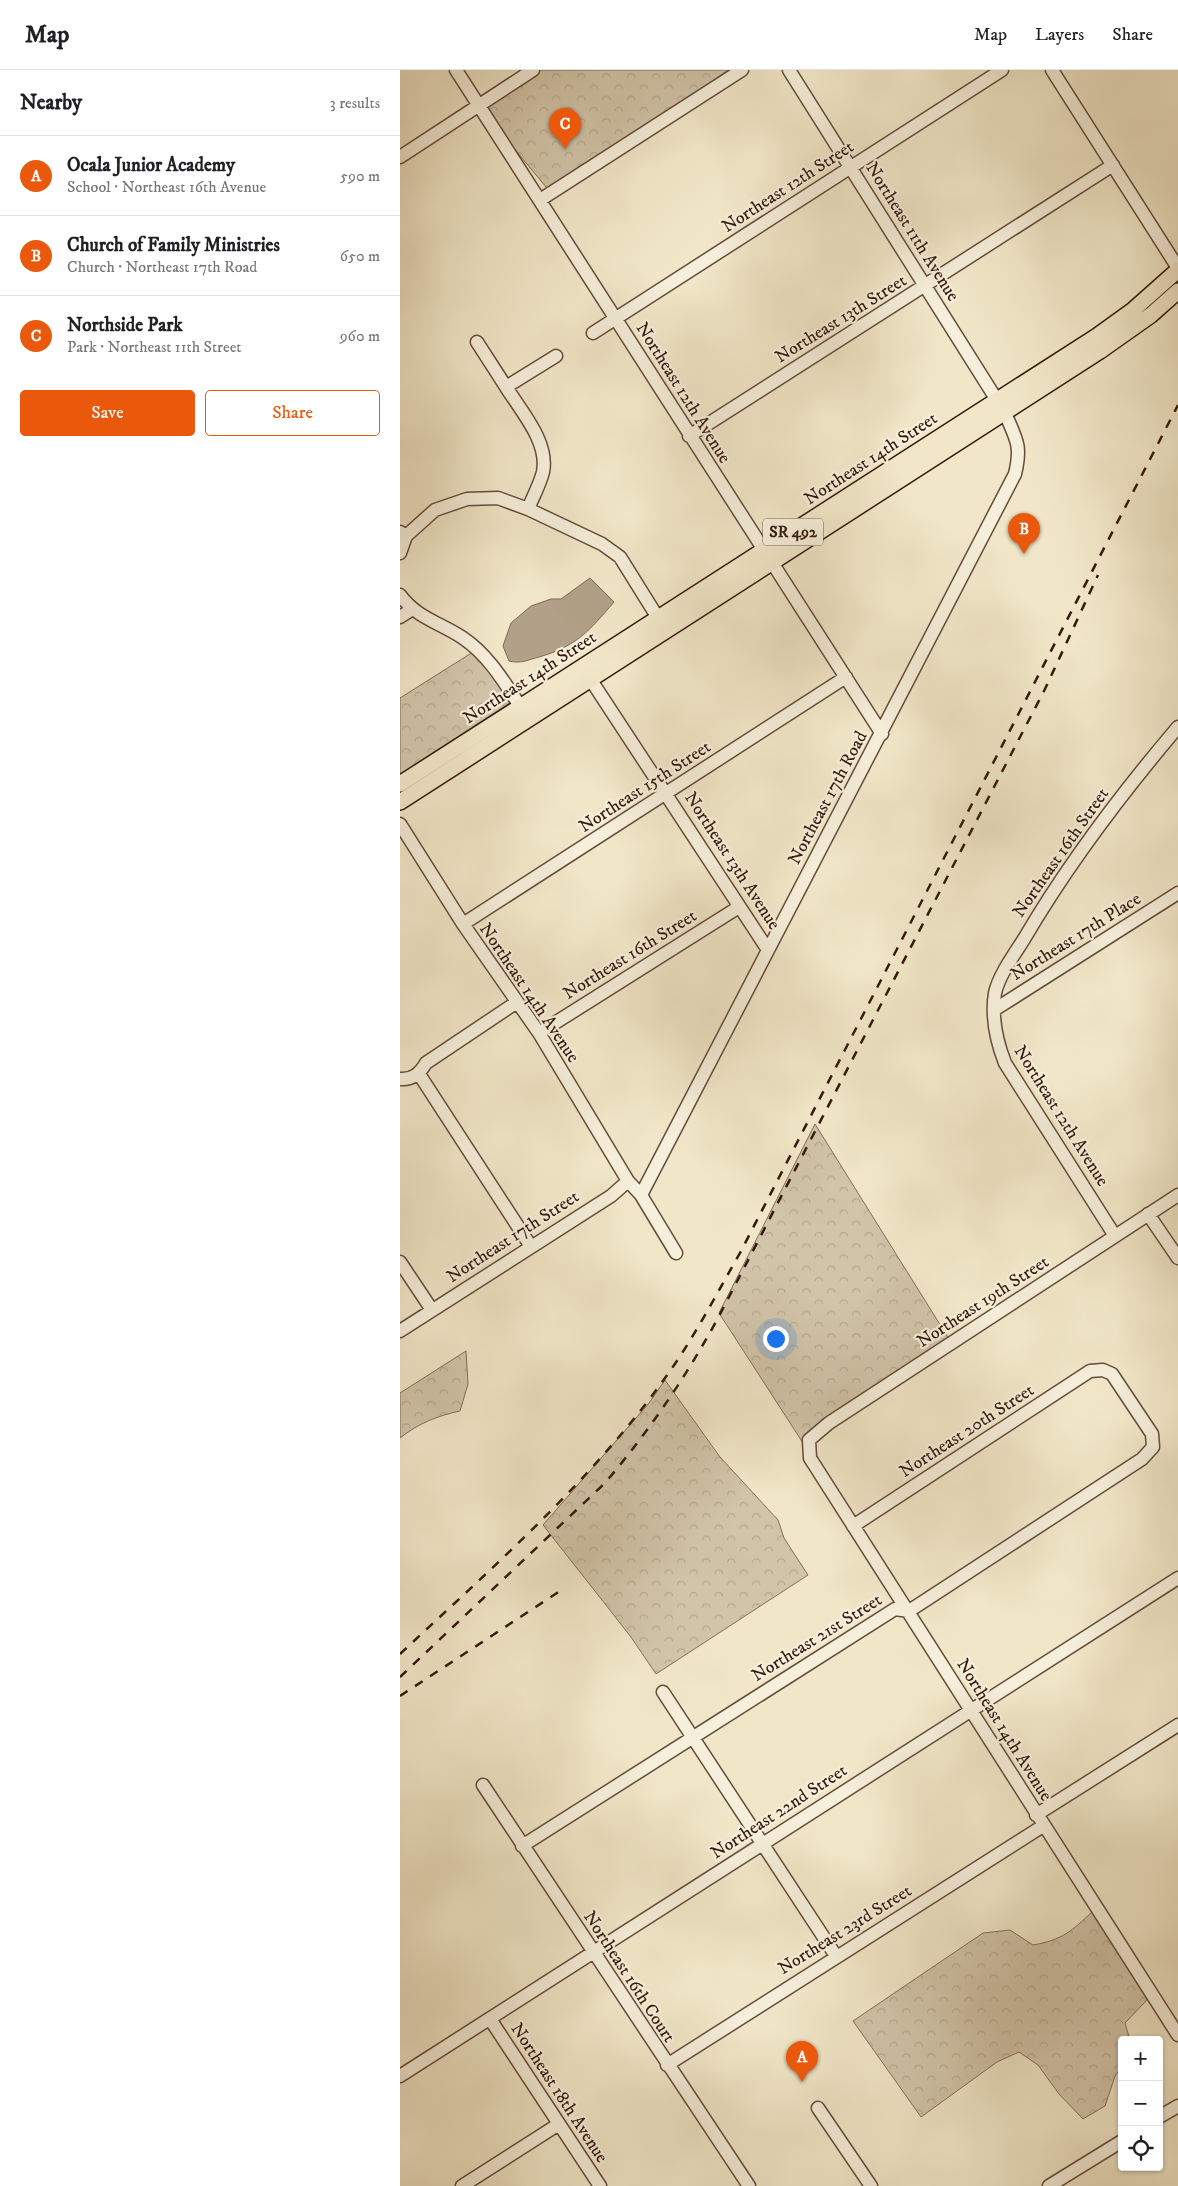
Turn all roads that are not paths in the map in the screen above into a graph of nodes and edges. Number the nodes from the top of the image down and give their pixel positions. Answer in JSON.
{"nodes":[{"id":1,"x":456,"y":70,"type":"edge"},
{"id":2,"x":533,"y":70,"type":"edge"},
{"id":3,"x":742,"y":70,"type":"edge"},
{"id":4,"x":789,"y":70,"type":"edge"},
{"id":5,"x":1002,"y":70,"type":"edge"},
{"id":6,"x":1052,"y":70,"type":"edge"},
{"id":7,"x":478,"y":105,"type":"junction"},
{"id":8,"x":400,"y":157,"type":"edge"},
{"id":9,"x":1113,"y":165,"type":"junction"},
{"id":10,"x":851,"y":167,"type":"junction"},
{"id":11,"x":540,"y":200,"type":"junction"},
{"id":12,"x":1178,"y":269,"type":"edge"},
{"id":13,"x":926,"y":286,"type":"junction"},
{"id":14,"x":1178,"y":291,"type":"edge"},
{"id":15,"x":615,"y":319,"type":"junction"},
{"id":16,"x":593,"y":333,"type":"dead end"},
{"id":17,"x":477,"y":342,"type":"dead end"},
{"id":18,"x":556,"y":356,"type":"dead end"},
{"id":19,"x":506,"y":388,"type":"junction"},
{"id":20,"x":1001,"y":407,"type":"junction"},
{"id":21,"x":689,"y":436,"type":"junction"},
{"id":22,"x":528,"y":509,"type":"junction"},
{"id":23,"x":403,"y":534,"type":"edge"},
{"id":24,"x":400,"y":553,"type":"edge"},
{"id":25,"x":767,"y":557,"type":"junction"},
{"id":26,"x":400,"y":595,"type":"edge"},
{"id":27,"x":405,"y":613,"type":"edge"},
{"id":28,"x":662,"y":624,"type":"junction"},
{"id":29,"x":587,"y":673,"type":"junction"},
{"id":30,"x":846,"y":678,"type":"junction"},
{"id":31,"x":524,"y":713,"type":"junction"},
{"id":32,"x":1178,"y":727,"type":"edge"},
{"id":33,"x":882,"y":734,"type":"junction"},
{"id":34,"x":400,"y":784,"type":"edge"},
{"id":35,"x":667,"y":794,"type":"junction"},
{"id":36,"x":400,"y":802,"type":"edge"},
{"id":37,"x":400,"y":824,"type":"edge"},
{"id":38,"x":1178,"y":893,"type":"edge"},
{"id":39,"x":739,"y":907,"type":"junction"},
{"id":40,"x":463,"y":924,"type":"junction"},
{"id":41,"x":768,"y":950,"type":"junction"},
{"id":42,"x":517,"y":1002,"type":"junction"},
{"id":43,"x":994,"y":1010,"type":"junction"},
{"id":44,"x":539,"y":1034,"type":"junction"},
{"id":45,"x":419,"y":1074,"type":"junction"},
{"id":46,"x":400,"y":1079,"type":"edge"},
{"id":47,"x":628,"y":1181,"type":"junction"},
{"id":48,"x":641,"y":1195,"type":"junction"},
{"id":49,"x":1178,"y":1195,"type":"edge"},
{"id":50,"x":1148,"y":1214,"type":"junction"},
{"id":51,"x":1115,"y":1236,"type":"junction"},
{"id":52,"x":530,"y":1246,"type":"junction"},
{"id":53,"x":676,"y":1253,"type":"dead end"},
{"id":54,"x":1178,"y":1258,"type":"edge"},
{"id":55,"x":400,"y":1262,"type":"edge"},
{"id":56,"x":432,"y":1310,"type":"junction"},
{"id":57,"x":400,"y":1331,"type":"edge"},
{"id":58,"x":809,"y":1440,"type":"joint"},
{"id":59,"x":1153,"y":1447,"type":"joint"},
{"id":60,"x":853,"y":1526,"type":"junction"},
{"id":61,"x":1178,"y":1578,"type":"edge"},
{"id":62,"x":909,"y":1611,"type":"junction"},
{"id":63,"x":663,"y":1692,"type":"dead end"},
{"id":64,"x":971,"y":1709,"type":"junction"},
{"id":65,"x":1178,"y":1724,"type":"edge"},
{"id":66,"x":691,"y":1736,"type":"junction"},
{"id":67,"x":483,"y":1785,"type":"dead end"},
{"id":68,"x":1036,"y":1815,"type":"junction"},
{"id":69,"x":1043,"y":1826,"type":"junction"},
{"id":70,"x":763,"y":1843,"type":"junction"},
{"id":71,"x":522,"y":1846,"type":"junction"},
{"id":72,"x":593,"y":1953,"type":"junction"},
{"id":73,"x":836,"y":1956,"type":"junction"},
{"id":74,"x":490,"y":2019,"type":"junction"},
{"id":75,"x":1178,"y":2035,"type":"edge"},
{"id":76,"x":667,"y":2065,"type":"junction"},
{"id":77,"x":400,"y":2076,"type":"edge"},
{"id":78,"x":1178,"y":2106,"type":"edge"},
{"id":79,"x":818,"y":2108,"type":"dead end"},
{"id":80,"x":1163,"y":2115,"type":"edge"},
{"id":81,"x":559,"y":2124,"type":"junction"},
{"id":82,"x":1118,"y":2144,"type":"edge"},
{"id":83,"x":1053,"y":2185,"type":"edge"},
{"id":84,"x":462,"y":2186,"type":"edge"},
{"id":85,"x":600,"y":2186,"type":"edge"},
{"id":86,"x":749,"y":2186,"type":"edge"},
{"id":87,"x":871,"y":2186,"type":"edge"}],
"edges":[{"from":1,"to":7,"type":"street","name":"Northeast 12th Avenue"},
{"from":2,"to":7,"type":"street"},
{"from":3,"to":11,"type":"street"},
{"from":4,"to":10,"type":"street","name":"Northeast 11th Avenue"},
{"from":5,"to":10,"type":"street","name":"Northeast 12th Street"},
{"from":6,"to":9,"type":"street"},
{"from":7,"to":8,"type":"street"},
{"from":7,"to":11,"type":"street","name":"Northeast 12th Avenue"},
{"from":9,"to":12,"type":"street"},
{"from":9,"to":13,"type":"street","name":"Northeast 13th Street"},
{"from":10,"to":13,"type":"street","name":"Northeast 11th Avenue"},
{"from":10,"to":15,"type":"street","name":"Northeast 12th Street"},
{"from":11,"to":15,"type":"street","name":"Northeast 12th Avenue"},
{"from":12,"to":20,"type":"main road","name":"Northeast 14th Street","number":"SR 492"},
{"from":13,"to":20,"type":"street","name":"Northeast 11th Avenue"},
{"from":13,"to":21,"type":"street","name":"Northeast 13th Street"},
{"from":14,"to":20,"type":"main road","name":"Northeast 14th Street","number":"SR 492"},
{"from":15,"to":16,"type":"street","name":"Northeast 12th Street"},
{"from":15,"to":21,"type":"street","name":"Northeast 12th Avenue"},
{"from":17,"to":19,"type":"street"},
{"from":18,"to":19,"type":"street"},
{"from":19,"to":22,"type":"street"},
{"from":20,"to":25,"type":"main road","name":"Northeast 14th Street","number":"SR 492"},
{"from":20,"to":33,"type":"street","name":"Northeast 17th Road"},
{"from":21,"to":25,"type":"street","name":"Northeast 12th Avenue"},
{"from":22,"to":23,"type":"street"},
{"from":22,"to":28,"type":"street"},
{"from":23,"to":24,"type":"street"},
{"from":25,"to":28,"type":"main road","name":"Northeast 14th Street","number":"SR 492"},
{"from":25,"to":30,"type":"street","name":"Northeast 12th Avenue"},
{"from":26,"to":27,"type":"street"},
{"from":27,"to":31,"type":"street"},
{"from":28,"to":29,"type":"main road","name":"Northeast 14th Street","number":"SR 492"},
{"from":29,"to":31,"type":"main road","name":"Northeast 14th Street","number":"SR 492"},
{"from":29,"to":35,"type":"street","name":"Northeast 13th Avenue"},
{"from":30,"to":33,"type":"street","name":"Northeast 12th Avenue"},
{"from":30,"to":35,"type":"street","name":"Northeast 15th Street"},
{"from":31,"to":34,"type":"main road","name":"Northeast 14th Street","number":"SR 492"},
{"from":31,"to":36,"type":"main road","name":"Northeast 14th Street","number":"SR 492"},
{"from":32,"to":43,"type":"street","name":"Northeast 16th Street"},
{"from":33,"to":41,"type":"street","name":"Northeast 17th Road"},
{"from":35,"to":39,"type":"street","name":"Northeast 13th Avenue"},
{"from":35,"to":40,"type":"street","name":"Northeast 15th Street"},
{"from":37,"to":40,"type":"street","name":"Northeast 14th Avenue"},
{"from":38,"to":43,"type":"street","name":"Northeast 17th Place"},
{"from":39,"to":41,"type":"street","name":"Northeast 13th Avenue"},
{"from":39,"to":44,"type":"street","name":"Northeast 16th Street"},
{"from":40,"to":42,"type":"street","name":"Northeast 14th Avenue"},
{"from":41,"to":48,"type":"street","name":"Northeast 17th Road"},
{"from":42,"to":44,"type":"street","name":"Northeast 14th Avenue"},
{"from":42,"to":45,"type":"street"},
{"from":43,"to":51,"type":"street","name":"Northeast 12th Avenue"},
{"from":44,"to":47,"type":"street","name":"Northeast 14th Avenue"},
{"from":45,"to":46,"type":"street"},
{"from":45,"to":52,"type":"street"},
{"from":47,"to":48,"type":"street"},
{"from":47,"to":52,"type":"street","name":"Northeast 17th Street"},
{"from":48,"to":53,"type":"street"},
{"from":49,"to":50,"type":"street","name":"Northeast 19th Street"},
{"from":50,"to":51,"type":"street","name":"Northeast 19th Street"},
{"from":50,"to":54,"type":"street"},
{"from":51,"to":58,"type":"street","name":"Northeast 19th Street"},
{"from":52,"to":56,"type":"street","name":"Northeast 17th Street"},
{"from":55,"to":56,"type":"street"},
{"from":56,"to":57,"type":"street","name":"Northeast 17th Street"},
{"from":58,"to":60,"type":"street","name":"Northeast 14th Avenue"},
{"from":59,"to":60,"type":"street","name":"Northeast 20th Street"},
{"from":59,"to":62,"type":"street","name":"Northeast 21st Street"},
{"from":60,"to":62,"type":"street","name":"Northeast 14th Avenue"},
{"from":61,"to":64,"type":"street","name":"Northeast 22nd Street"},
{"from":62,"to":64,"type":"street","name":"Northeast 14th Avenue"},
{"from":62,"to":66,"type":"street","name":"Northeast 21st Street"},
{"from":63,"to":66,"type":"street"},
{"from":64,"to":68,"type":"street","name":"Northeast 14th Avenue"},
{"from":64,"to":70,"type":"street","name":"Northeast 22nd Street"},
{"from":65,"to":68,"type":"street"},
{"from":66,"to":70,"type":"street"},
{"from":66,"to":71,"type":"street","name":"Northeast 21st Street"},
{"from":67,"to":71,"type":"street","name":"Northeast 16th Court"},
{"from":68,"to":69,"type":"street","name":"Northeast 14th Avenue"},
{"from":69,"to":73,"type":"street","name":"Northeast 23rd Street"},
{"from":69,"to":75,"type":"street","name":"Northeast 14th Avenue"},
{"from":70,"to":72,"type":"street","name":"Northeast 22nd Street"},
{"from":70,"to":73,"type":"street"},
{"from":71,"to":72,"type":"street","name":"Northeast 16th Court"},
{"from":72,"to":74,"type":"street","name":"Northeast 22nd Street"},
{"from":72,"to":76,"type":"street","name":"Northeast 16th Court"},
{"from":73,"to":76,"type":"street","name":"Northeast 23rd Street"},
{"from":74,"to":77,"type":"street","name":"Northeast 22nd Street"},
{"from":74,"to":81,"type":"street","name":"Northeast 18th Avenue"},
{"from":76,"to":86,"type":"street","name":"Northeast 16th Court"},
{"from":78,"to":80,"type":"street"},
{"from":79,"to":87,"type":"street"},
{"from":81,"to":84,"type":"street"},
{"from":81,"to":85,"type":"street","name":"Northeast 18th Avenue"},
{"from":82,"to":83,"type":"street"}]}
